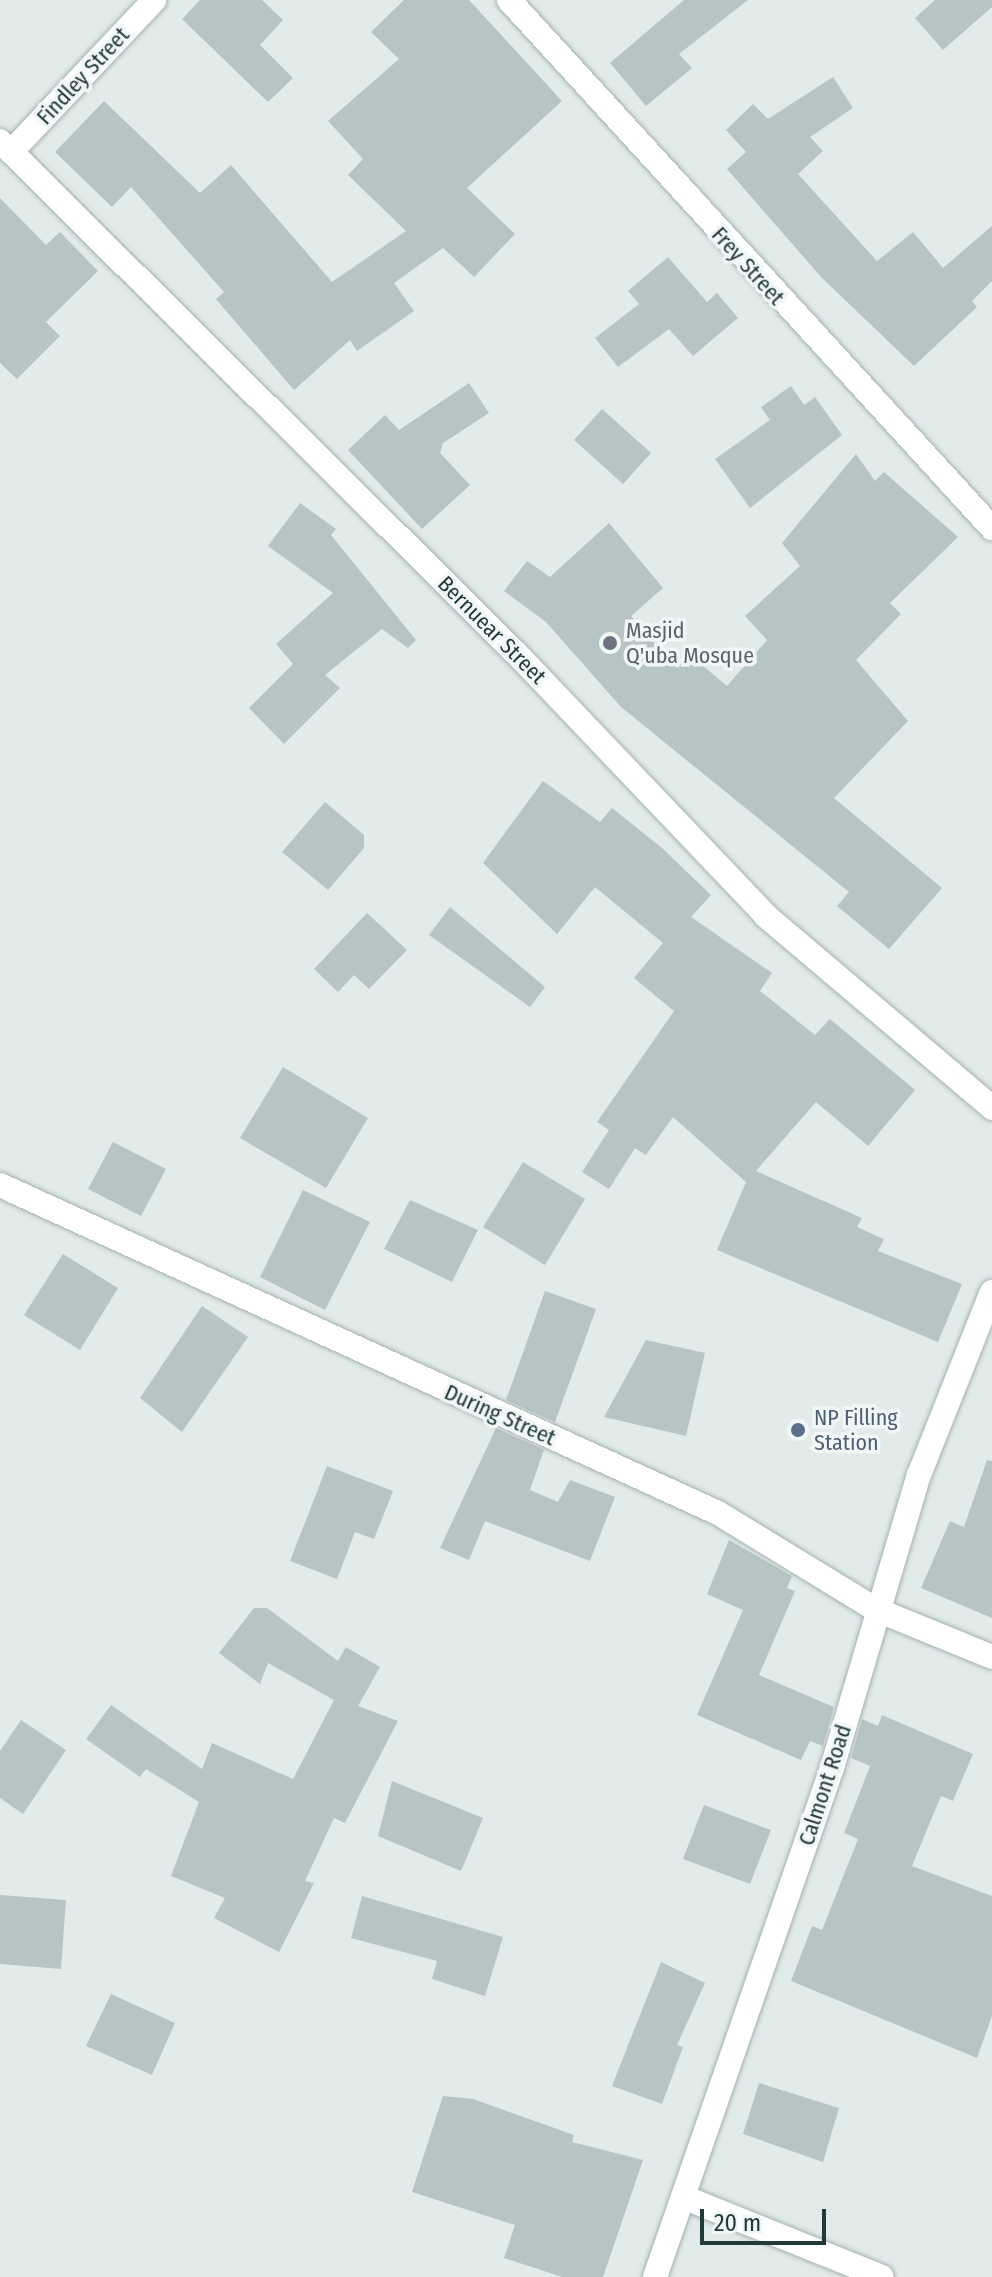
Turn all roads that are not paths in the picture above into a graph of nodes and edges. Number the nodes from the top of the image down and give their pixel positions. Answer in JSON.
{"nodes":[{"id":1,"x":154,"y":0,"type":"edge"},
{"id":2,"x":509,"y":0,"type":"edge"},
{"id":3,"x":6,"y":146,"type":"edge"},
{"id":4,"x":992,"y":528,"type":"edge"},
{"id":5,"x":992,"y":1108,"type":"edge"},
{"id":6,"x":0,"y":1185,"type":"edge"},
{"id":7,"x":992,"y":1292,"type":"edge"},
{"id":8,"x":877,"y":1610,"type":"junction"},
{"id":9,"x":992,"y":1657,"type":"edge"},
{"id":10,"x":683,"y":2197,"type":"junction"},
{"id":11,"x":655,"y":2277,"type":"edge"},
{"id":12,"x":882,"y":2277,"type":"edge"}],
"edges":[{"from":1,"to":3,"type":"street","name":"Findley Street"},
{"from":2,"to":4,"type":"street","name":"Frey Street"},
{"from":3,"to":5,"type":"street","name":"Bernuear Street"},
{"from":6,"to":8,"type":"street","name":"During Street"},
{"from":7,"to":8,"type":"street","name":"Calmont Road"},
{"from":8,"to":9,"type":"street","name":"During Street"},
{"from":8,"to":10,"type":"street","name":"Calmont Road"},
{"from":10,"to":11,"type":"street","name":"Calmont Road"},
{"from":10,"to":12,"type":"street"}]}
